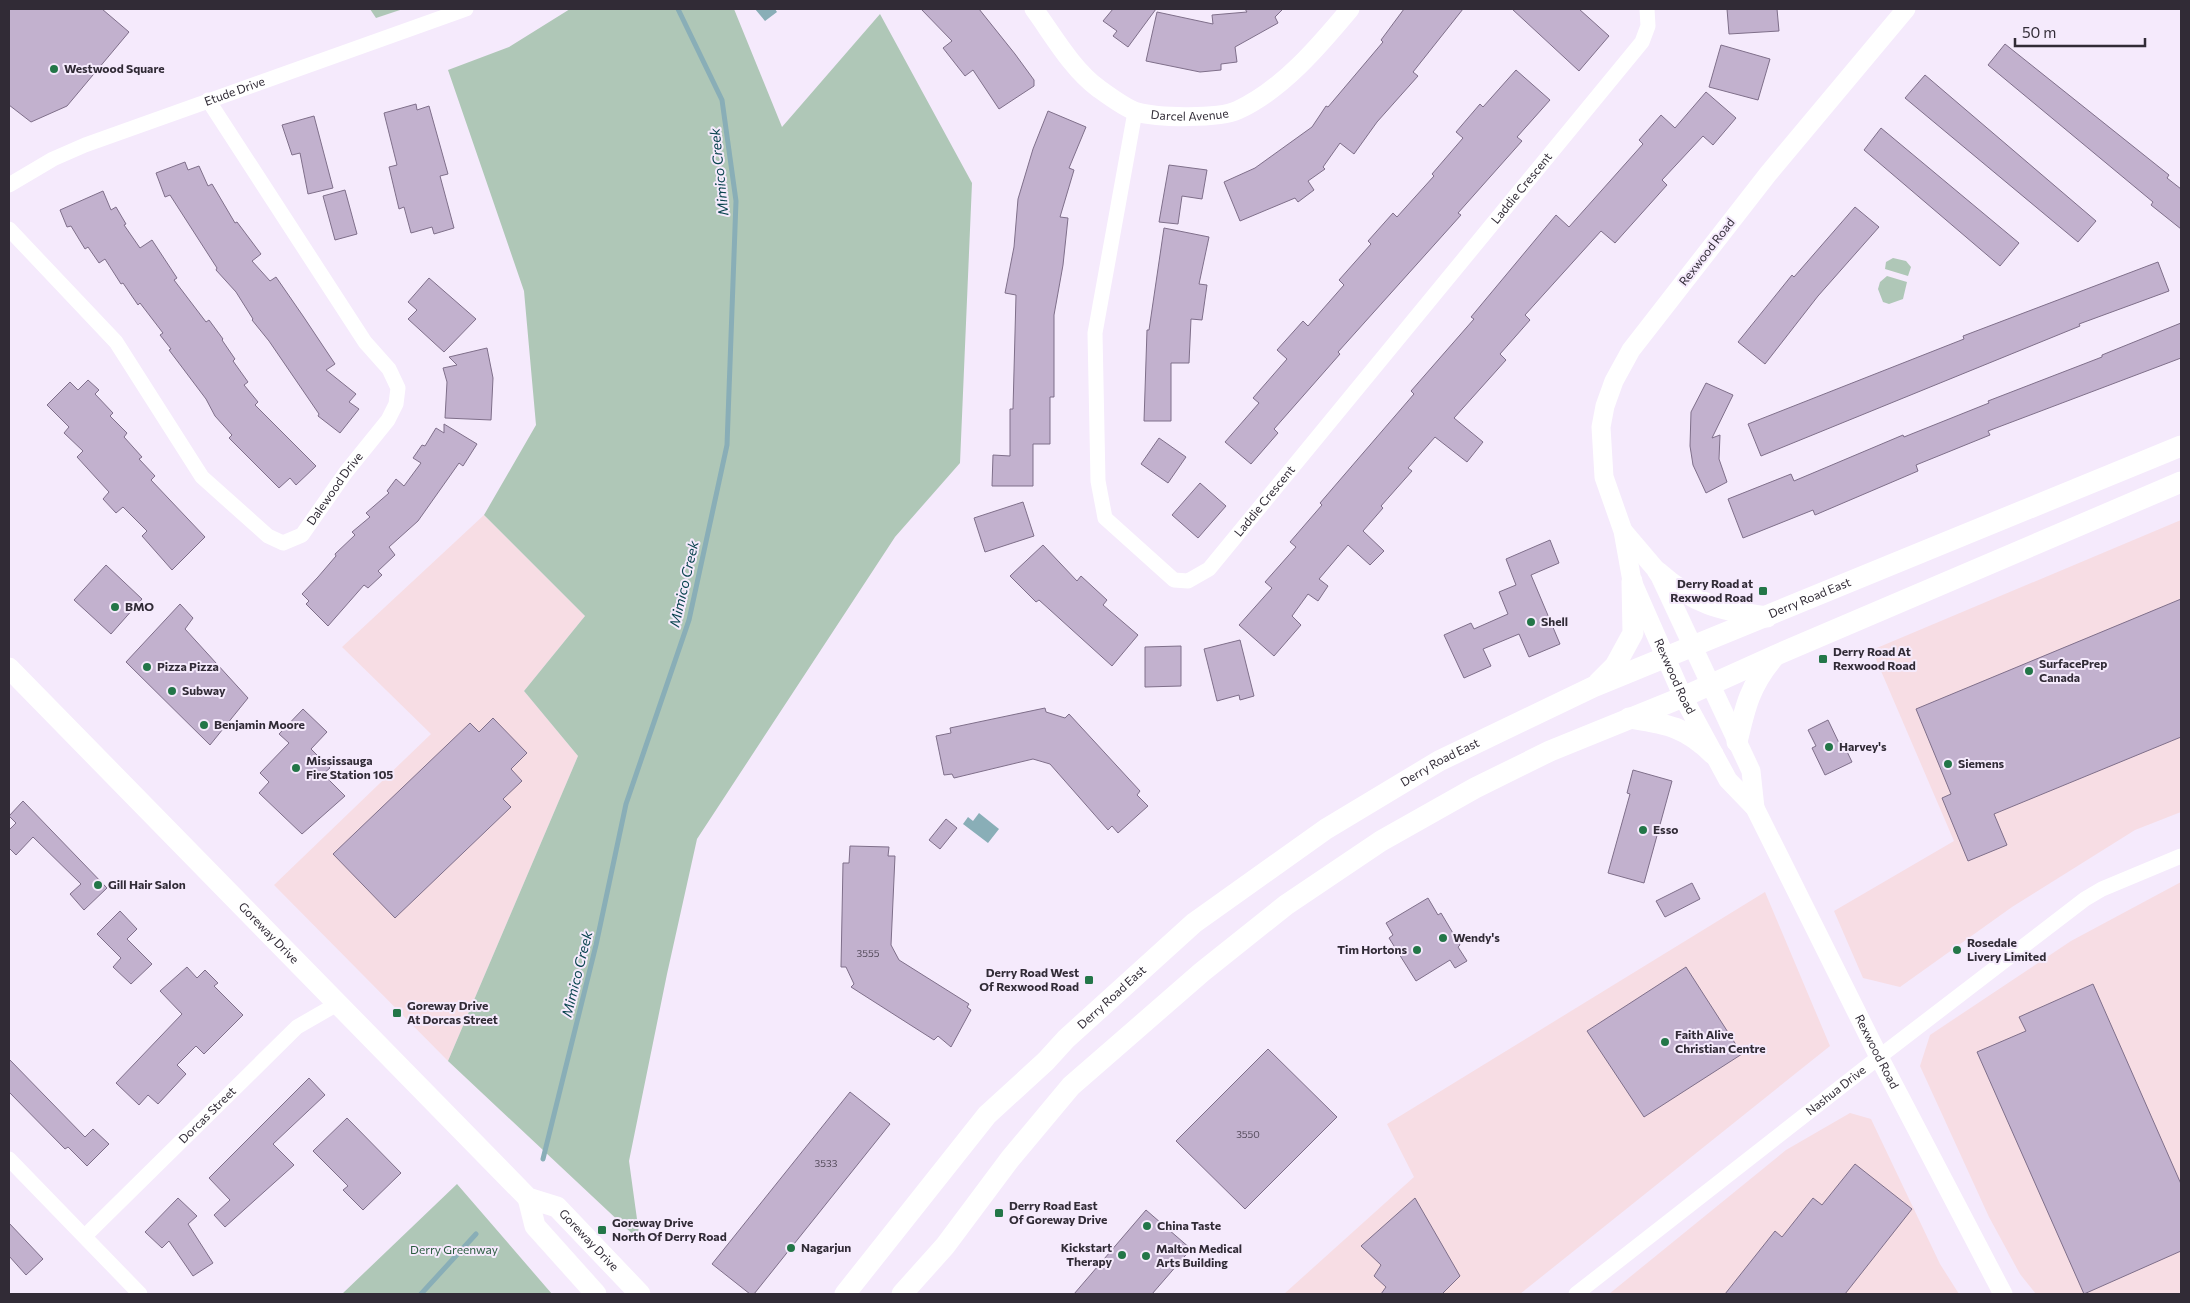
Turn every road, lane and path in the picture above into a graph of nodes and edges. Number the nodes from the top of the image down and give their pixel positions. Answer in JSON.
{"nodes":[{"id":1,"x":466,"y":9,"type":"edge"},
{"id":2,"x":1034,"y":9,"type":"edge"},
{"id":3,"x":1350,"y":9,"type":"edge"},
{"id":4,"x":1647,"y":9,"type":"edge"},
{"id":5,"x":1906,"y":9,"type":"edge"},
{"id":6,"x":208,"y":100,"type":"junction"},
{"id":7,"x":1136,"y":112,"type":"junction"},
{"id":8,"x":9,"y":186,"type":"edge"},
{"id":9,"x":9,"y":229,"type":"edge"},
{"id":10,"x":2181,"y":446,"type":"edge"},
{"id":11,"x":2181,"y":482,"type":"edge"},
{"id":12,"x":1623,"y":531,"type":"junction"},
{"id":13,"x":1658,"y":572,"type":"junction"},
{"id":14,"x":1632,"y":580,"type":"junction"},
{"id":15,"x":1768,"y":617,"type":"junction"},
{"id":16,"x":1692,"y":646,"type":"junction"},
{"id":17,"x":1774,"y":656,"type":"junction"},
{"id":18,"x":1666,"y":659,"type":"junction"},
{"id":19,"x":9,"y":668,"type":"edge"},
{"id":20,"x":1710,"y":684,"type":"junction"},
{"id":21,"x":1593,"y":687,"type":"junction"},
{"id":22,"x":1683,"y":697,"type":"junction"},
{"id":23,"x":1628,"y":718,"type":"junction"},
{"id":24,"x":1737,"y":742,"type":"junction"},
{"id":25,"x":1713,"y":754,"type":"junction"},
{"id":26,"x":1755,"y":808,"type":"junction"},
{"id":27,"x":2181,"y":856,"type":"edge"},
{"id":28,"x":337,"y":1004,"type":"junction"},
{"id":29,"x":1878,"y":1056,"type":"junction"},
{"id":30,"x":9,"y":1159,"type":"edge"},
{"id":31,"x":528,"y":1198,"type":"junction"},
{"id":32,"x":85,"y":1236,"type":"junction"},
{"id":33,"x":140,"y":1294,"type":"edge"},
{"id":34,"x":596,"y":1294,"type":"edge"},
{"id":35,"x":640,"y":1294,"type":"edge"},
{"id":36,"x":844,"y":1294,"type":"edge"},
{"id":37,"x":902,"y":1294,"type":"edge"},
{"id":38,"x":1576,"y":1294,"type":"edge"},
{"id":39,"x":2003,"y":1294,"type":"edge"}],
"edges":[{"from":1,"to":6,"type":"street","name":"Etude Drive"},
{"from":2,"to":7,"type":"street","name":"Darcel Avenue"},
{"from":3,"to":7,"type":"street","name":"Darcel Avenue"},
{"from":4,"to":7,"type":"street","name":"Laddie Crescent"},
{"from":5,"to":12,"type":"street","name":"Rexwood Road"},
{"from":6,"to":8,"type":"street","name":"Etude Drive"},
{"from":6,"to":9,"type":"street","name":"Dalewood Drive"},
{"from":10,"to":15,"type":"main road","name":"Derry Road East"},
{"from":11,"to":17,"type":"main road"},
{"from":12,"to":13,"type":"street","name":"Rexwood Road"},
{"from":12,"to":14,"type":"street","name":"Rexwood Road"},
{"from":13,"to":15,"type":"main road"},
{"from":13,"to":16,"type":"street","name":"Rexwood Road"},
{"from":14,"to":18,"type":"street","name":"Rexwood Road"},
{"from":14,"to":21,"type":"main road"},
{"from":15,"to":16,"type":"main road","name":"Derry Road East"},
{"from":16,"to":18,"type":"main road","name":"Derry Road East"},
{"from":16,"to":20,"type":"street","name":"Rexwood Road"},
{"from":17,"to":20,"type":"main road"},
{"from":17,"to":24,"type":"main road"},
{"from":18,"to":21,"type":"main road","name":"Derry Road East"},
{"from":18,"to":22,"type":"street","name":"Rexwood Road"},
{"from":19,"to":28,"type":"main road","name":"Goreway Drive"},
{"from":20,"to":22,"type":"main road"},
{"from":20,"to":24,"type":"street","name":"Rexwood Road"},
{"from":21,"to":36,"type":"main road","name":"Derry Road East"},
{"from":22,"to":23,"type":"main road"},
{"from":22,"to":25,"type":"street","name":"Rexwood Road"},
{"from":23,"to":25,"type":"main road"},
{"from":23,"to":37,"type":"main road"},
{"from":24,"to":26,"type":"street","name":"Rexwood Road"},
{"from":25,"to":26,"type":"street","name":"Rexwood Road"},
{"from":26,"to":29,"type":"street","name":"Rexwood Road"},
{"from":27,"to":29,"type":"street","name":"Nashua Drive"},
{"from":28,"to":31,"type":"main road","name":"Goreway Drive"},
{"from":28,"to":32,"type":"street","name":"Dorcas Street"},
{"from":29,"to":38,"type":"street","name":"Nashua Drive"},
{"from":29,"to":39,"type":"street","name":"Rexwood Road"},
{"from":30,"to":32,"type":"street"},
{"from":31,"to":34,"type":"main road"},
{"from":31,"to":35,"type":"main road","name":"Goreway Drive"},
{"from":32,"to":33,"type":"street"}]}
